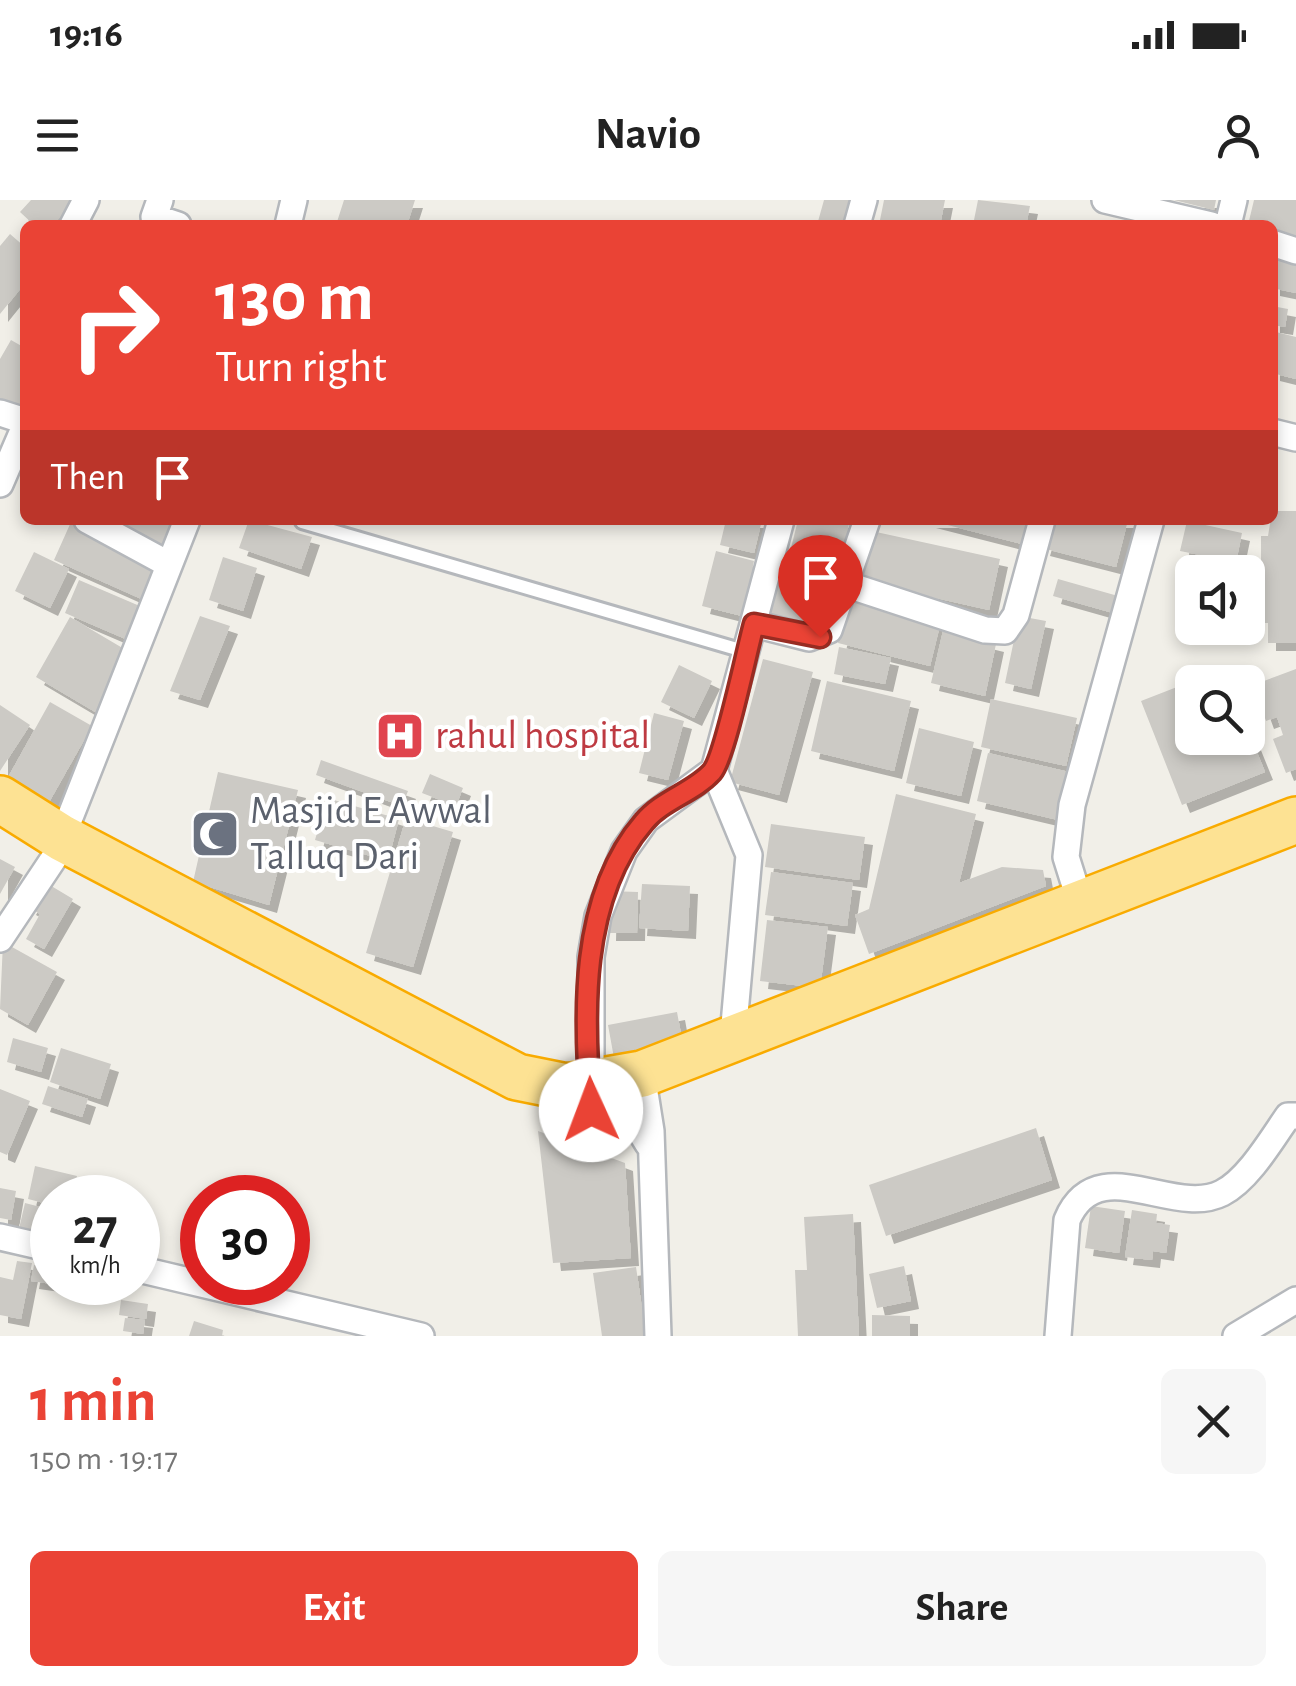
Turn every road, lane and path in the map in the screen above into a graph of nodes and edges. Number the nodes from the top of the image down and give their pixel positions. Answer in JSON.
{"nodes":[{"id":1,"x":160,"y":200,"type":"edge"},
{"id":2,"x":1106,"y":200,"type":"edge"},
{"id":3,"x":163,"y":220,"type":"edge"},
{"id":4,"x":1190,"y":220,"type":"edge"},
{"id":5,"x":20,"y":443,"type":"edge"},
{"id":6,"x":10,"y":481,"type":"edge"},
{"id":7,"x":96,"y":525,"type":"edge"},
{"id":8,"x":185,"y":525,"type":"edge"},
{"id":9,"x":312,"y":525,"type":"edge"},
{"id":10,"x":780,"y":525,"type":"edge"},
{"id":11,"x":866,"y":525,"type":"edge"},
{"id":12,"x":1041,"y":525,"type":"edge"},
{"id":13,"x":1150,"y":525,"type":"edge"},
{"id":14,"x":168,"y":564,"type":"junction"},
{"id":15,"x":848,"y":585,"type":"junction"},
{"id":16,"x":754,"y":624,"type":"junction"},
{"id":17,"x":746,"y":652,"type":"junction"},
{"id":18,"x":714,"y":770,"type":"junction"},
{"id":19,"x":0,"y":799,"type":"edge"},
{"id":20,"x":1296,"y":820,"type":"edge"},
{"id":21,"x":0,"y":826,"type":"edge"},
{"id":22,"x":1296,"y":845,"type":"edge"},
{"id":23,"x":58,"y":848,"type":"junction"},
{"id":24,"x":1082,"y":905,"type":"junction"},
{"id":25,"x":0,"y":939,"type":"edge"},
{"id":26,"x":733,"y":1036,"type":"junction"},
{"id":27,"x":623,"y":1101,"type":"junction"},
{"id":28,"x":1295,"y":1115,"type":"edge"},
{"id":29,"x":0,"y":1237,"type":"edge"},
{"id":30,"x":30,"y":1244,"type":"edge"},
{"id":31,"x":160,"y":1274,"type":"edge"},
{"id":32,"x":1296,"y":1300,"type":"edge"},
{"id":33,"x":421,"y":1336,"type":"edge"},
{"id":34,"x":658,"y":1336,"type":"edge"},
{"id":35,"x":1058,"y":1336,"type":"edge"},
{"id":36,"x":1236,"y":1336,"type":"edge"}],
"edges":[{"from":1,"to":3,"type":"street"},
{"from":2,"to":4,"type":"street"},
{"from":5,"to":6,"type":"street"},
{"from":7,"to":14,"type":"street"},
{"from":8,"to":14,"type":"street"},
{"from":9,"to":17,"type":"lane"},
{"from":10,"to":16,"type":"street"},
{"from":11,"to":15,"type":"street"},
{"from":12,"to":15,"type":"street"},
{"from":13,"to":24,"type":"street"},
{"from":14,"to":23,"type":"street"},
{"from":15,"to":16,"type":"street"},
{"from":16,"to":17,"type":"street"},
{"from":17,"to":18,"type":"street"},
{"from":18,"to":26,"type":"street"},
{"from":18,"to":27,"type":"street"},
{"from":19,"to":23,"type":"highway"},
{"from":20,"to":24,"type":"highway"},
{"from":21,"to":23,"type":"highway"},
{"from":22,"to":27,"type":"highway"},
{"from":23,"to":25,"type":"street"},
{"from":23,"to":27,"type":"highway"},
{"from":24,"to":26,"type":"highway"},
{"from":26,"to":27,"type":"highway"},
{"from":27,"to":34,"type":"street"},
{"from":28,"to":35,"type":"street"},
{"from":29,"to":30,"type":"street"},
{"from":31,"to":33,"type":"street"},
{"from":32,"to":36,"type":"street"}]}
